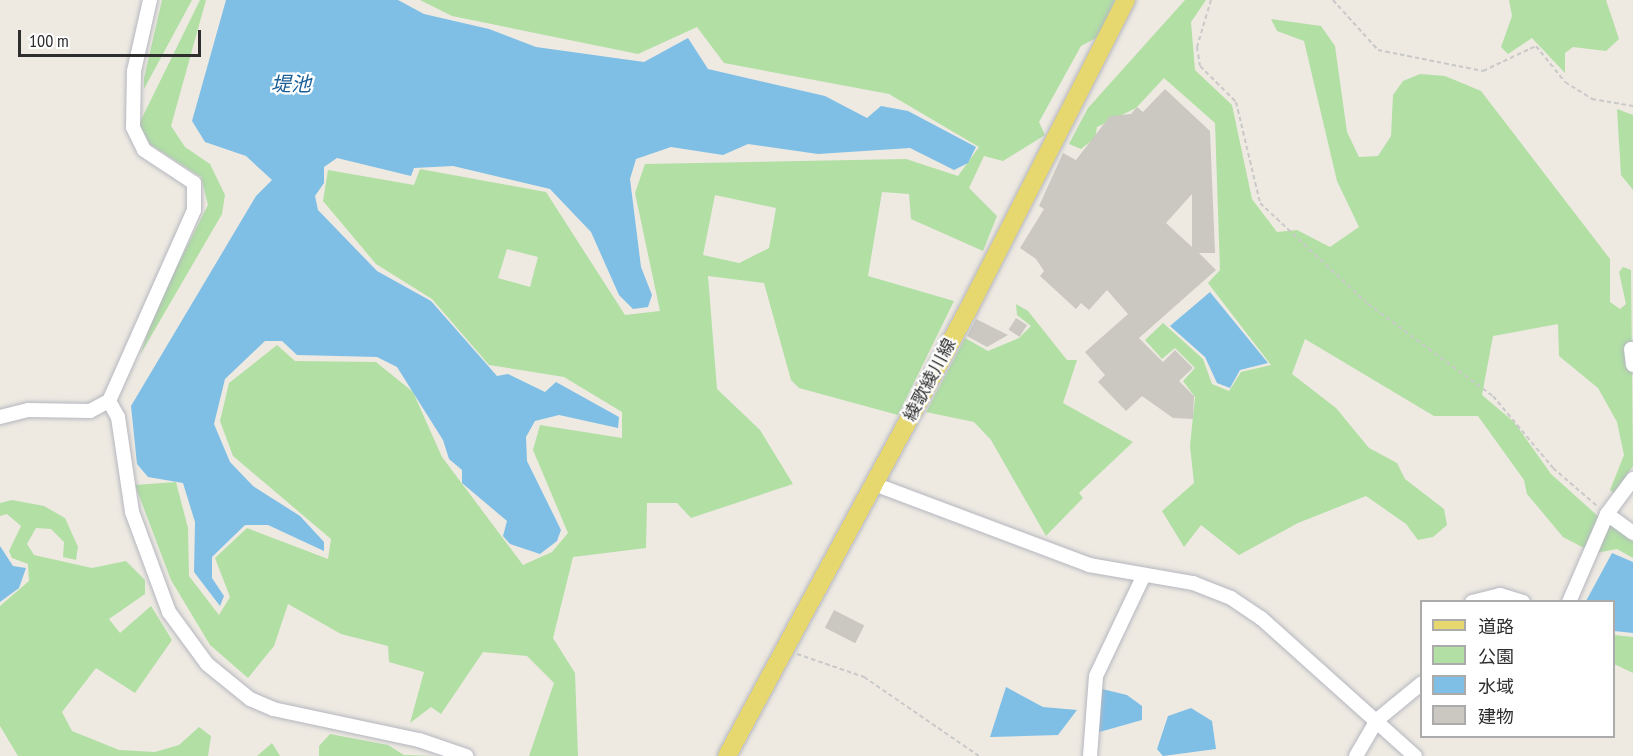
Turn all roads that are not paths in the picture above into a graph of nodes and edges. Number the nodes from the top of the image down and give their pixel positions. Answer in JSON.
{"nodes":[{"id":1,"x":150,"y":0,"type":"edge"},
{"id":2,"x":1125,"y":0,"type":"edge"},
{"id":3,"x":1631,"y":349,"type":"dead end"},
{"id":4,"x":1633,"y":365,"type":"edge"},
{"id":5,"x":109,"y":401,"type":"junction"},
{"id":6,"x":0,"y":417,"type":"edge"},
{"id":7,"x":1633,"y":478,"type":"edge"},
{"id":8,"x":874,"y":484,"type":"junction"},
{"id":9,"x":1606,"y":514,"type":"junction"},
{"id":10,"x":1633,"y":533,"type":"edge"},
{"id":11,"x":1144,"y":576,"type":"junction"},
{"id":12,"x":1480,"y":600,"type":"edge"},
{"id":13,"x":1516,"y":600,"type":"edge"},
{"id":14,"x":1570,"y":600,"type":"edge"},
{"id":15,"x":1420,"y":685,"type":"edge"},
{"id":16,"x":1377,"y":720,"type":"junction"},
{"id":17,"x":466,"y":756,"type":"edge"},
{"id":18,"x":728,"y":756,"type":"edge"},
{"id":19,"x":1090,"y":756,"type":"edge"},
{"id":20,"x":1356,"y":756,"type":"edge"},
{"id":21,"x":1415,"y":756,"type":"edge"}],
"edges":[{"from":1,"to":5,"type":"street"},
{"from":2,"to":8,"type":"main road","name":"綾歌綾川線"},
{"from":3,"to":4,"type":"street"},
{"from":5,"to":6,"type":"street"},
{"from":5,"to":17,"type":"street"},
{"from":7,"to":9,"type":"street"},
{"from":8,"to":11,"type":"street"},
{"from":8,"to":18,"type":"main road","name":"綾歌綾川線"},
{"from":9,"to":10,"type":"street"},
{"from":9,"to":14,"type":"street"},
{"from":11,"to":16,"type":"street"},
{"from":11,"to":19,"type":"street"},
{"from":12,"to":13,"type":"street"},
{"from":15,"to":16,"type":"street"},
{"from":16,"to":20,"type":"street"},
{"from":16,"to":21,"type":"street"}]}
